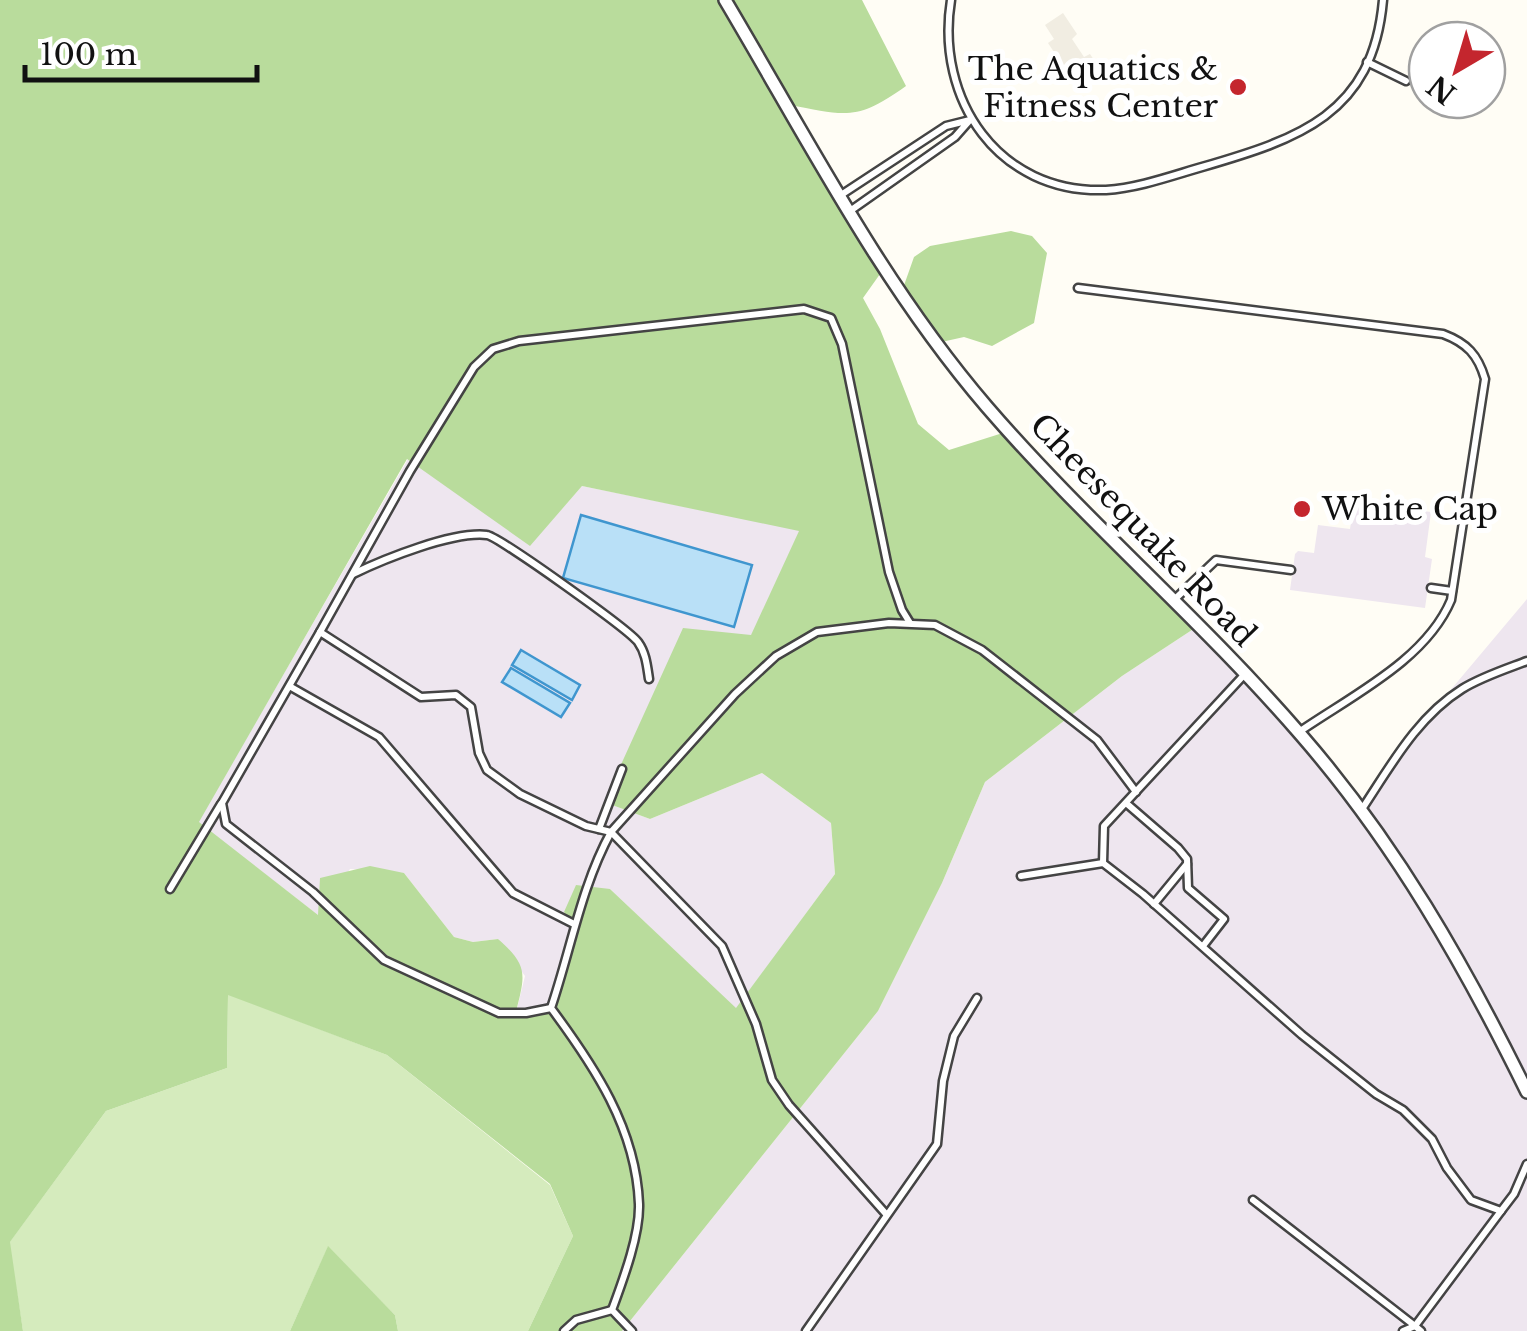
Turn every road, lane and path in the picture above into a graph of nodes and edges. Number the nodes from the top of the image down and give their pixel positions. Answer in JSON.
{"nodes":[{"id":1,"x":725,"y":0,"type":"edge"},
{"id":2,"x":951,"y":0,"type":"edge"},
{"id":3,"x":1383,"y":0,"type":"edge"},
{"id":4,"x":1366,"y":62,"type":"junction"},
{"id":5,"x":1406,"y":81,"type":"dead end"},
{"id":6,"x":970,"y":120,"type":"junction"},
{"id":7,"x":926,"y":140,"type":"junction"},
{"id":8,"x":934,"y":152,"type":"junction"},
{"id":9,"x":841,"y":195,"type":"junction"},
{"id":10,"x":850,"y":211,"type":"junction"},
{"id":11,"x":1078,"y":288,"type":"dead end"},
{"id":12,"x":1290,"y":570,"type":"dead end"},
{"id":13,"x":352,"y":575,"type":"junction"},
{"id":14,"x":1431,"y":588,"type":"dead end"},
{"id":15,"x":1452,"y":591,"type":"junction"},
{"id":16,"x":1174,"y":600,"type":"junction"},
{"id":17,"x":911,"y":624,"type":"junction"},
{"id":18,"x":320,"y":632,"type":"junction"},
{"id":19,"x":1527,"y":661,"type":"edge"},
{"id":20,"x":1244,"y":675,"type":"junction"},
{"id":21,"x":649,"y":679,"type":"dead end"},
{"id":22,"x":291,"y":687,"type":"junction"},
{"id":23,"x":1299,"y":732,"type":"junction"},
{"id":24,"x":622,"y":770,"type":"dead end"},
{"id":25,"x":1136,"y":792,"type":"junction"},
{"id":26,"x":222,"y":803,"type":"junction"},
{"id":27,"x":1126,"y":803,"type":"junction"},
{"id":28,"x":1362,"y":809,"type":"junction"},
{"id":29,"x":599,"y":829,"type":"junction"},
{"id":30,"x":611,"y":832,"type":"junction"},
{"id":31,"x":1103,"y":863,"type":"junction"},
{"id":32,"x":1187,"y":864,"type":"junction"},
{"id":33,"x":1021,"y":876,"type":"dead end"},
{"id":34,"x":170,"y":889,"type":"dead end"},
{"id":35,"x":1154,"y":904,"type":"junction"},
{"id":36,"x":574,"y":924,"type":"junction"},
{"id":37,"x":1203,"y":946,"type":"junction"},
{"id":38,"x":978,"y":998,"type":"dead end"},
{"id":39,"x":551,"y":1008,"type":"junction"},
{"id":40,"x":1527,"y":1092,"type":"edge"},
{"id":41,"x":1527,"y":1164,"type":"edge"},
{"id":42,"x":1252,"y":1200,"type":"dead end"},
{"id":43,"x":1500,"y":1211,"type":"junction"},
{"id":44,"x":886,"y":1214,"type":"junction"},
{"id":45,"x":612,"y":1310,"type":"junction"},
{"id":46,"x":1418,"y":1328,"type":"edge"},
{"id":47,"x":564,"y":1331,"type":"edge"},
{"id":48,"x":632,"y":1331,"type":"edge"},
{"id":49,"x":806,"y":1331,"type":"edge"},
{"id":50,"x":1404,"y":1331,"type":"edge"}],
"edges":[{"from":1,"to":9,"type":"street","name":"Cheesequake Road"},
{"from":2,"to":6,"type":"lane"},
{"from":3,"to":4,"type":"lane"},
{"from":4,"to":5,"type":"lane"},
{"from":4,"to":6,"type":"lane"},
{"from":6,"to":7,"type":"lane"},
{"from":6,"to":8,"type":"lane"},
{"from":7,"to":8,"type":"lane"},
{"from":7,"to":9,"type":"lane"},
{"from":8,"to":10,"type":"lane"},
{"from":9,"to":10,"type":"street","name":"Cheesequake Road"},
{"from":10,"to":16,"type":"street","name":"Cheesequake Road"},
{"from":11,"to":15,"type":"lane"},
{"from":12,"to":16,"type":"lane"},
{"from":13,"to":17,"type":"lane"},
{"from":13,"to":18,"type":"lane"},
{"from":13,"to":21,"type":"lane"},
{"from":14,"to":15,"type":"lane"},
{"from":15,"to":23,"type":"lane"},
{"from":16,"to":20,"type":"street","name":"Cheesequake Road"},
{"from":17,"to":25,"type":"lane"},
{"from":17,"to":30,"type":"lane"},
{"from":18,"to":22,"type":"lane"},
{"from":18,"to":29,"type":"lane"},
{"from":19,"to":28,"type":"lane"},
{"from":20,"to":23,"type":"street","name":"Cheesequake Road"},
{"from":20,"to":25,"type":"lane"},
{"from":22,"to":26,"type":"lane"},
{"from":22,"to":36,"type":"lane"},
{"from":23,"to":28,"type":"street","name":"Cheesequake Road"},
{"from":24,"to":29,"type":"lane"},
{"from":25,"to":27,"type":"lane"},
{"from":26,"to":34,"type":"lane"},
{"from":26,"to":39,"type":"lane"},
{"from":27,"to":31,"type":"lane"},
{"from":27,"to":32,"type":"lane"},
{"from":28,"to":40,"type":"street","name":"Cheesequake Road"},
{"from":29,"to":30,"type":"lane"},
{"from":30,"to":36,"type":"lane"},
{"from":30,"to":44,"type":"lane"},
{"from":31,"to":33,"type":"lane"},
{"from":31,"to":35,"type":"lane"},
{"from":32,"to":35,"type":"lane"},
{"from":32,"to":37,"type":"lane"},
{"from":35,"to":37,"type":"lane"},
{"from":36,"to":39,"type":"lane"},
{"from":37,"to":43,"type":"lane"},
{"from":38,"to":44,"type":"lane"},
{"from":39,"to":45,"type":"lane"},
{"from":41,"to":43,"type":"lane"},
{"from":42,"to":46,"type":"lane"},
{"from":43,"to":46,"type":"lane"},
{"from":44,"to":49,"type":"lane"},
{"from":45,"to":47,"type":"lane"},
{"from":45,"to":48,"type":"lane"},
{"from":46,"to":50,"type":"lane"}]}
